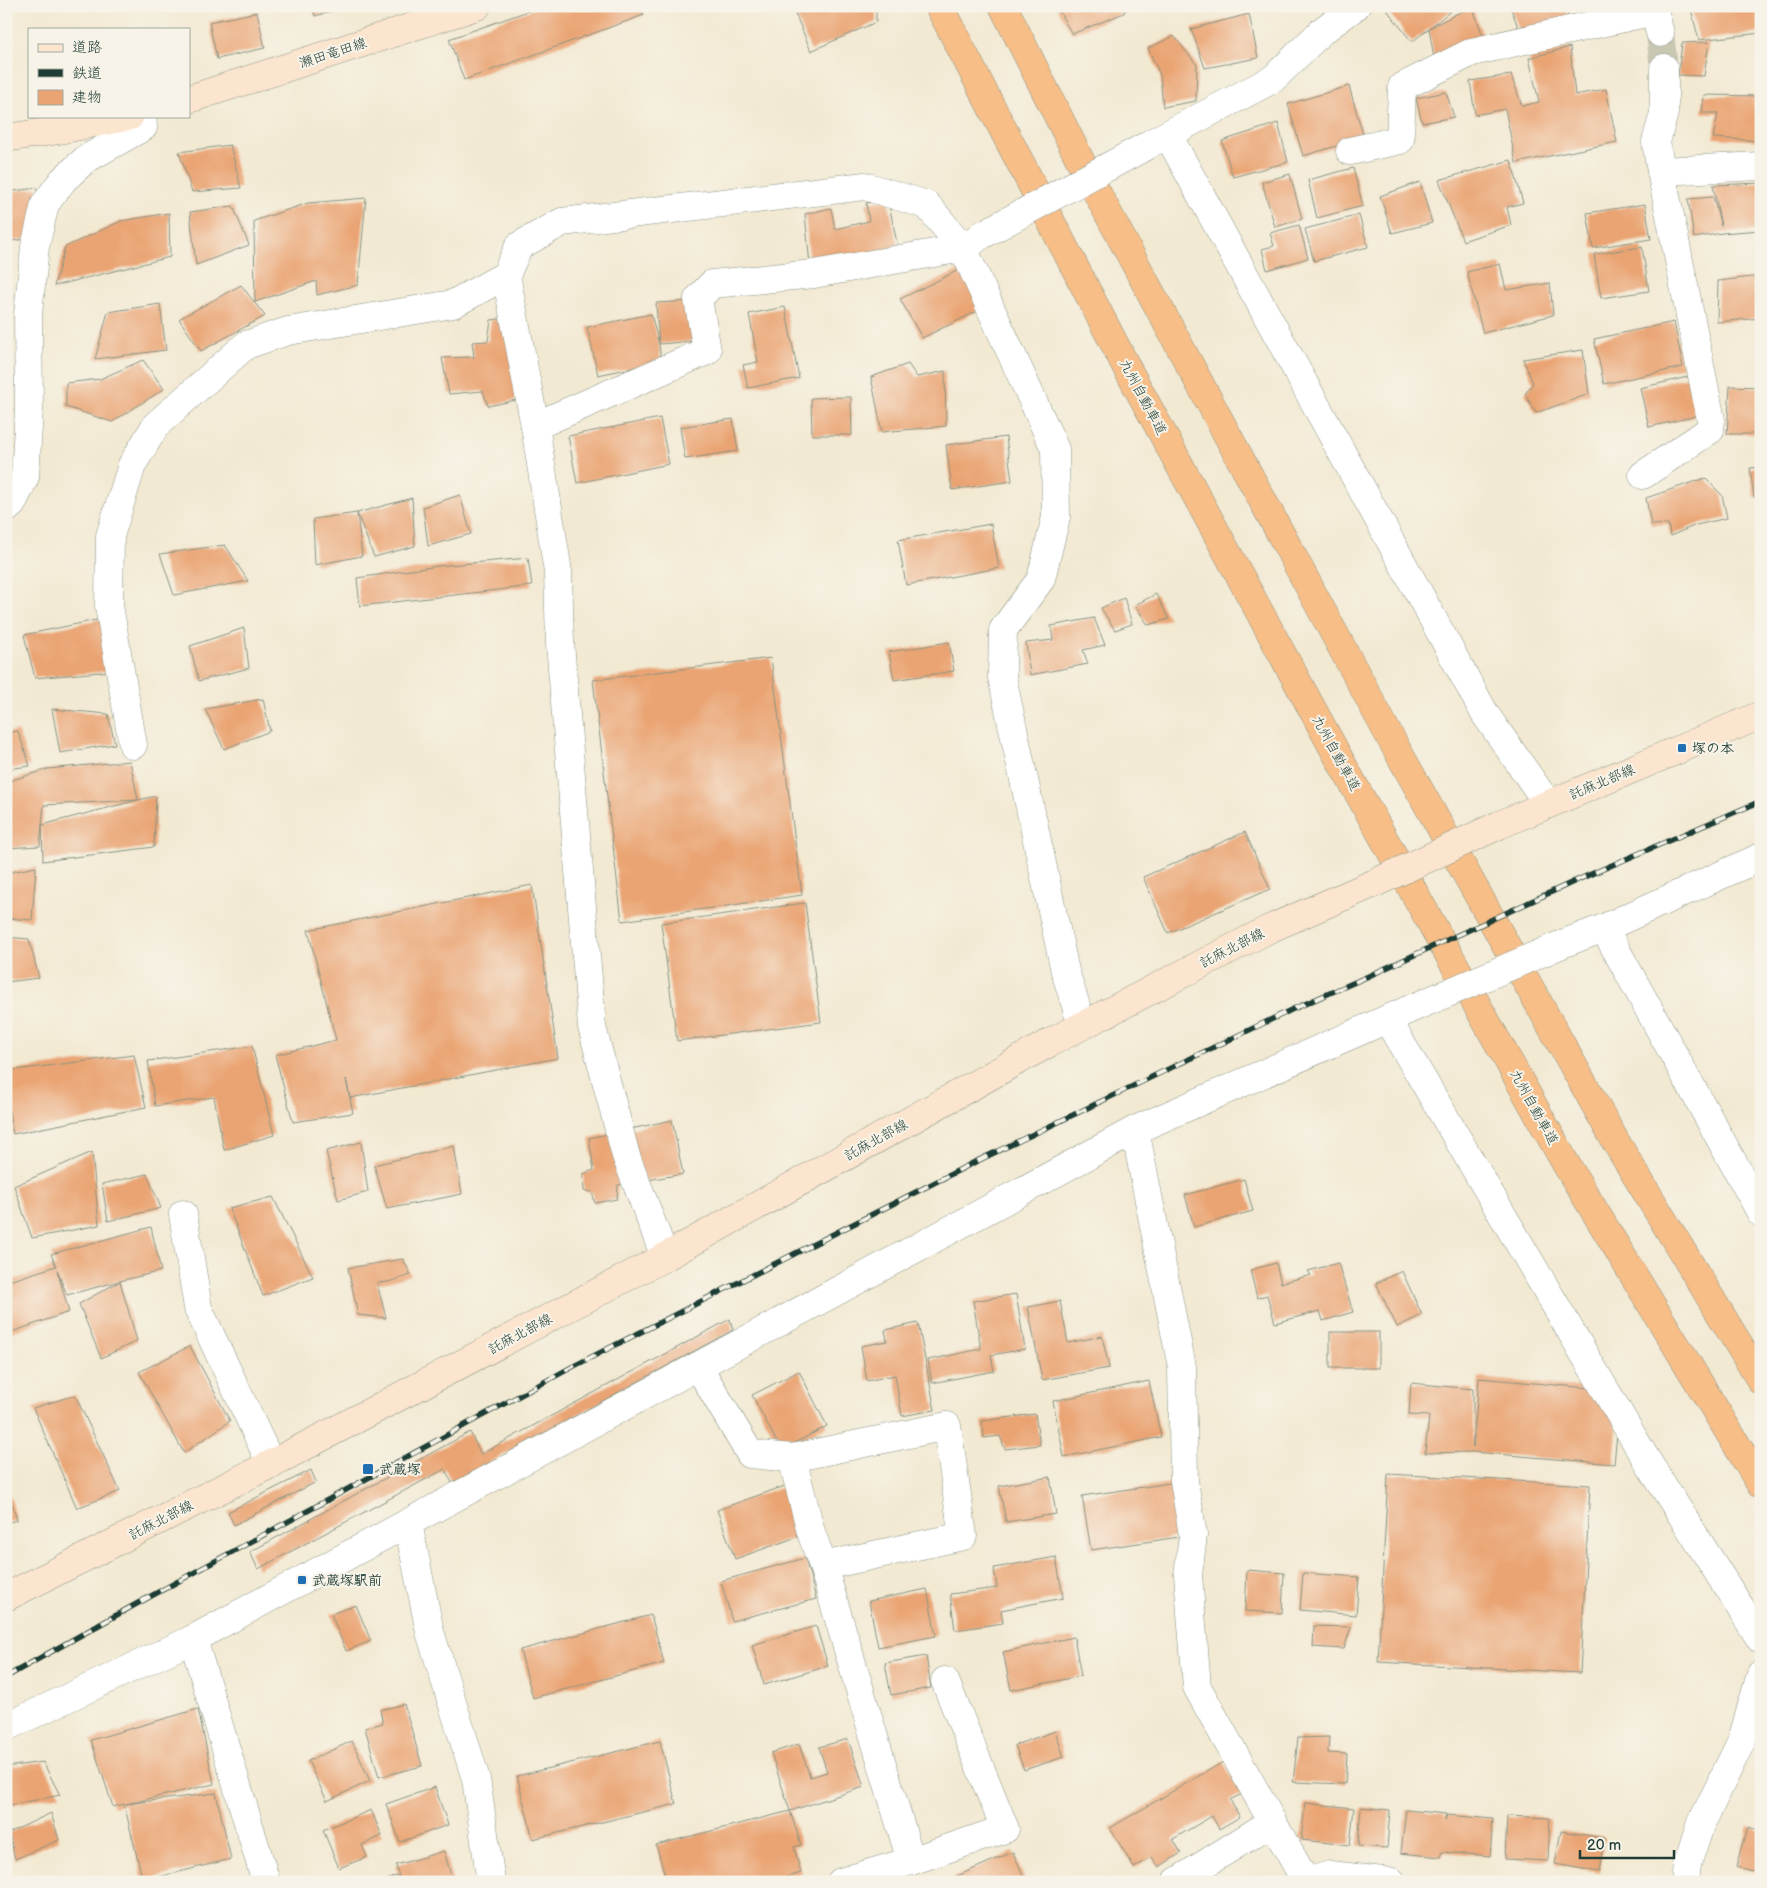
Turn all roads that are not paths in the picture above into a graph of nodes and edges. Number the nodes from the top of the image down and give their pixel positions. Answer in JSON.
{"nodes":[{"id":1,"x":477,"y":6,"type":"edge"},
{"id":2,"x":939,"y":6,"type":"edge"},
{"id":3,"x":1003,"y":6,"type":"edge"},
{"id":4,"x":1356,"y":6,"type":"edge"},
{"id":5,"x":1656,"y":17,"type":"edge"},
{"id":6,"x":1664,"y":68,"type":"tunnel mouth"},
{"id":7,"x":190,"y":99,"type":"edge"},
{"id":8,"x":120,"y":118,"type":"edge"},
{"id":9,"x":142,"y":118,"type":"edge"},
{"id":10,"x":6,"y":138,"type":"edge"},
{"id":11,"x":1158,"y":140,"type":"junction"},
{"id":12,"x":1350,"y":151,"type":"dead end"},
{"id":13,"x":1761,"y":166,"type":"edge"},
{"id":14,"x":1660,"y":171,"type":"junction"},
{"id":15,"x":973,"y":241,"type":"junction"},
{"id":16,"x":506,"y":275,"type":"junction"},
{"id":17,"x":535,"y":426,"type":"junction"},
{"id":18,"x":1643,"y":475,"type":"dead end"},
{"id":19,"x":6,"y":509,"type":"edge"},
{"id":20,"x":1761,"y":715,"type":"edge"},
{"id":21,"x":133,"y":745,"type":"dead end"},
{"id":22,"x":1548,"y":804,"type":"junction"},
{"id":23,"x":1761,"y":857,"type":"edge"},
{"id":24,"x":1604,"y":928,"type":"junction"},
{"id":25,"x":1397,"y":1014,"type":"junction"},
{"id":26,"x":1082,"y":1026,"type":"junction"},
{"id":27,"x":1135,"y":1130,"type":"junction"},
{"id":28,"x":1761,"y":1213,"type":"edge"},
{"id":29,"x":182,"y":1214,"type":"dead end"},
{"id":30,"x":665,"y":1258,"type":"junction"},
{"id":31,"x":698,"y":1366,"type":"junction"},
{"id":32,"x":1761,"y":1381,"type":"edge"},
{"id":33,"x":792,"y":1458,"type":"junction"},
{"id":34,"x":271,"y":1464,"type":"junction"},
{"id":35,"x":1761,"y":1485,"type":"edge"},
{"id":36,"x":408,"y":1523,"type":"junction"},
{"id":37,"x":823,"y":1566,"type":"junction"},
{"id":38,"x":6,"y":1597,"type":"edge"},
{"id":39,"x":193,"y":1639,"type":"junction"},
{"id":40,"x":1761,"y":1640,"type":"edge"},
{"id":41,"x":1761,"y":1674,"type":"edge"},
{"id":42,"x":945,"y":1681,"type":"dead end"},
{"id":43,"x":6,"y":1727,"type":"edge"},
{"id":44,"x":1272,"y":1822,"type":"junction"},
{"id":45,"x":911,"y":1861,"type":"junction"},
{"id":46,"x":266,"y":1882,"type":"edge"},
{"id":47,"x":491,"y":1882,"type":"edge"},
{"id":48,"x":841,"y":1882,"type":"edge"},
{"id":49,"x":1176,"y":1882,"type":"edge"},
{"id":50,"x":1306,"y":1882,"type":"edge"},
{"id":51,"x":1392,"y":1882,"type":"edge"},
{"id":52,"x":1685,"y":1882,"type":"edge"}],
"edges":[{"from":1,"to":7,"type":"main road","name":"瀬田竜田線"},
{"from":2,"to":35,"type":"highway","name":"九州自動車道"},
{"from":3,"to":32,"type":"highway"},
{"from":4,"to":11,"type":"street"},
{"from":5,"to":12,"type":"street"},
{"from":6,"to":14,"type":"street"},
{"from":8,"to":10,"type":"main road"},
{"from":9,"to":19,"type":"street"},
{"from":11,"to":15,"type":"street","bridge":true},
{"from":11,"to":22,"type":"street"},
{"from":13,"to":14,"type":"street"},
{"from":14,"to":18,"type":"street"},
{"from":15,"to":16,"type":"street"},
{"from":15,"to":17,"type":"street"},
{"from":15,"to":26,"type":"street"},
{"from":16,"to":17,"type":"street"},
{"from":16,"to":21,"type":"street"},
{"from":17,"to":30,"type":"street"},
{"from":20,"to":22,"type":"main road","name":"託麻北部線"},
{"from":22,"to":26,"type":"main road","name":"託麻北部線","bridge":true},
{"from":23,"to":24,"type":"street"},
{"from":24,"to":25,"type":"street","bridge":true},
{"from":24,"to":28,"type":"street"},
{"from":25,"to":27,"type":"street"},
{"from":25,"to":40,"type":"street"},
{"from":26,"to":30,"type":"main road","name":"託麻北部線"},
{"from":27,"to":31,"type":"street"},
{"from":27,"to":44,"type":"street"},
{"from":29,"to":34,"type":"street"},
{"from":30,"to":34,"type":"main road","name":"託麻北部線"},
{"from":31,"to":33,"type":"street"},
{"from":31,"to":36,"type":"street"},
{"from":33,"to":37,"type":"street"},
{"from":33,"to":37,"type":"street"},
{"from":34,"to":38,"type":"main road","name":"託麻北部線"},
{"from":36,"to":39,"type":"street"},
{"from":36,"to":47,"type":"street"},
{"from":37,"to":45,"type":"street"},
{"from":39,"to":43,"type":"street"},
{"from":39,"to":46,"type":"street"},
{"from":41,"to":52,"type":"street"},
{"from":42,"to":45,"type":"street"},
{"from":44,"to":49,"type":"street"},
{"from":44,"to":50,"type":"street"},
{"from":45,"to":48,"type":"street"},
{"from":50,"to":51,"type":"street"}]}
